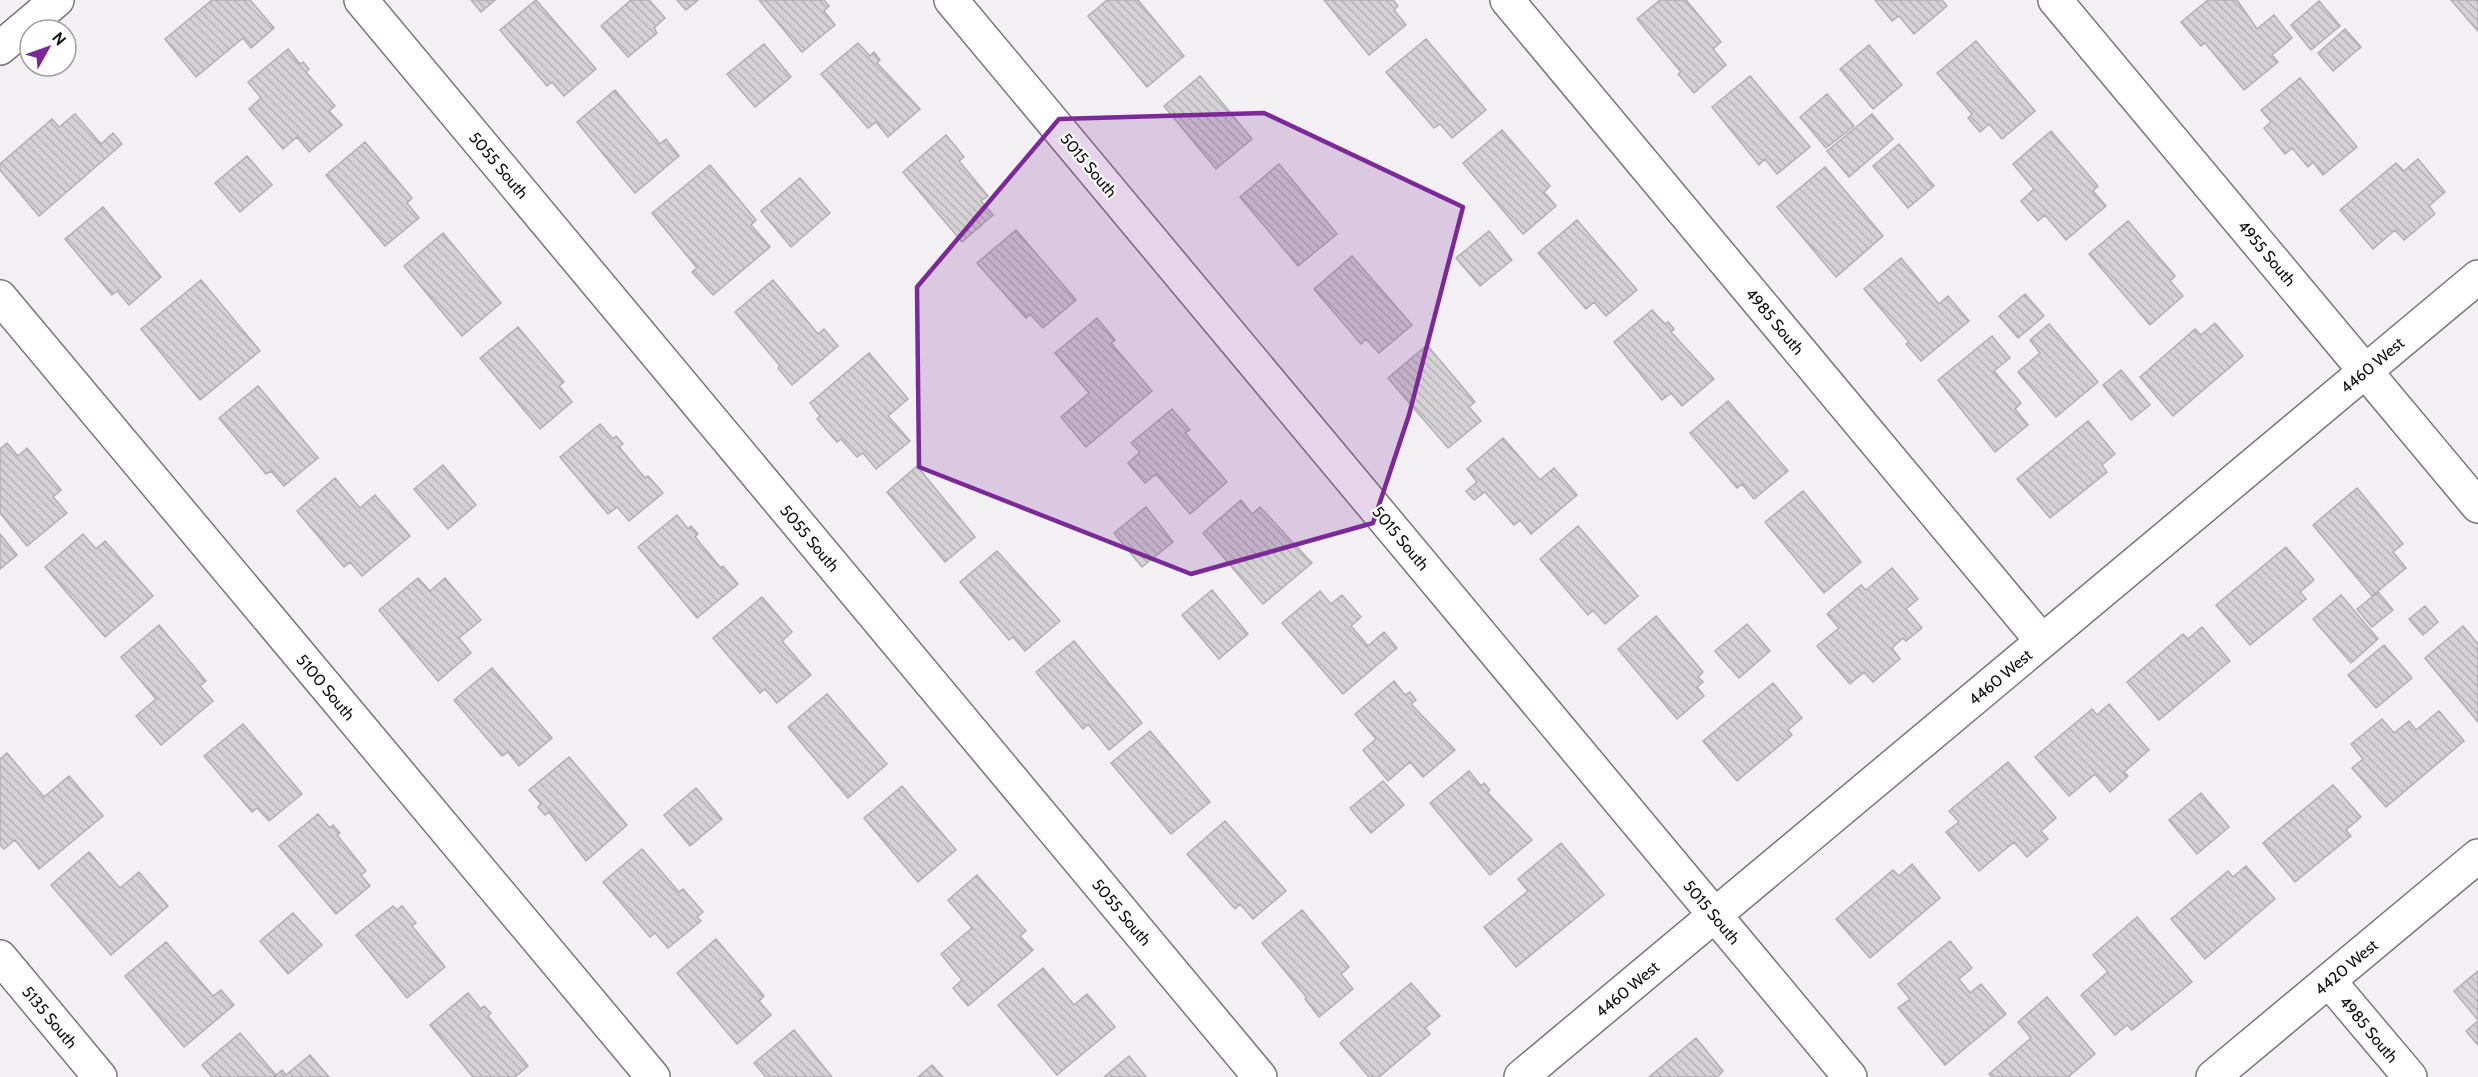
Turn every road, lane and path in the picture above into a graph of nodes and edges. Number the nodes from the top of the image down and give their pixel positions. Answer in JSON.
{"nodes":[{"id":1,"x":57,"y":0,"type":"edge"},
{"id":2,"x":361,"y":0,"type":"edge"},
{"id":3,"x":951,"y":0,"type":"edge"},
{"id":4,"x":1507,"y":0,"type":"edge"},
{"id":5,"x":2055,"y":0,"type":"edge"},
{"id":6,"x":0,"y":48,"type":"edge"},
{"id":7,"x":2478,"y":277,"type":"edge"},
{"id":8,"x":0,"y":297,"type":"edge"},
{"id":9,"x":2366,"y":371,"type":"junction"},
{"id":10,"x":2478,"y":506,"type":"edge"},
{"id":11,"x":2042,"y":641,"type":"junction"},
{"id":12,"x":2478,"y":856,"type":"edge"},
{"id":13,"x":1715,"y":915,"type":"junction"},
{"id":14,"x":0,"y":957,"type":"edge"},
{"id":15,"x":2329,"y":981,"type":"junction"},
{"id":16,"x":100,"y":1077,"type":"edge"},
{"id":17,"x":653,"y":1077,"type":"edge"},
{"id":18,"x":1260,"y":1077,"type":"edge"},
{"id":19,"x":1521,"y":1077,"type":"edge"},
{"id":20,"x":1850,"y":1077,"type":"edge"},
{"id":21,"x":2213,"y":1077,"type":"edge"},
{"id":22,"x":2410,"y":1077,"type":"edge"}],
"edges":[{"from":1,"to":6,"type":"street"},
{"from":2,"to":18,"type":"street","name":"5055 South"},
{"from":3,"to":13,"type":"street","name":"5015 South"},
{"from":4,"to":11,"type":"street","name":"4985 South"},
{"from":5,"to":9,"type":"street","name":"4955 South"},
{"from":7,"to":9,"type":"street","name":"4460 West"},
{"from":8,"to":17,"type":"street","name":"5100 South"},
{"from":9,"to":10,"type":"street","name":"4955 South"},
{"from":9,"to":11,"type":"street","name":"4460 West"},
{"from":11,"to":13,"type":"street","name":"4460 West"},
{"from":12,"to":15,"type":"street","name":"4420 West"},
{"from":13,"to":19,"type":"street","name":"4460 West"},
{"from":13,"to":20,"type":"street","name":"5015 South"},
{"from":14,"to":16,"type":"street","name":"5135 South"},
{"from":15,"to":21,"type":"street","name":"4420 West"},
{"from":15,"to":22,"type":"street","name":"4985 South"}]}
